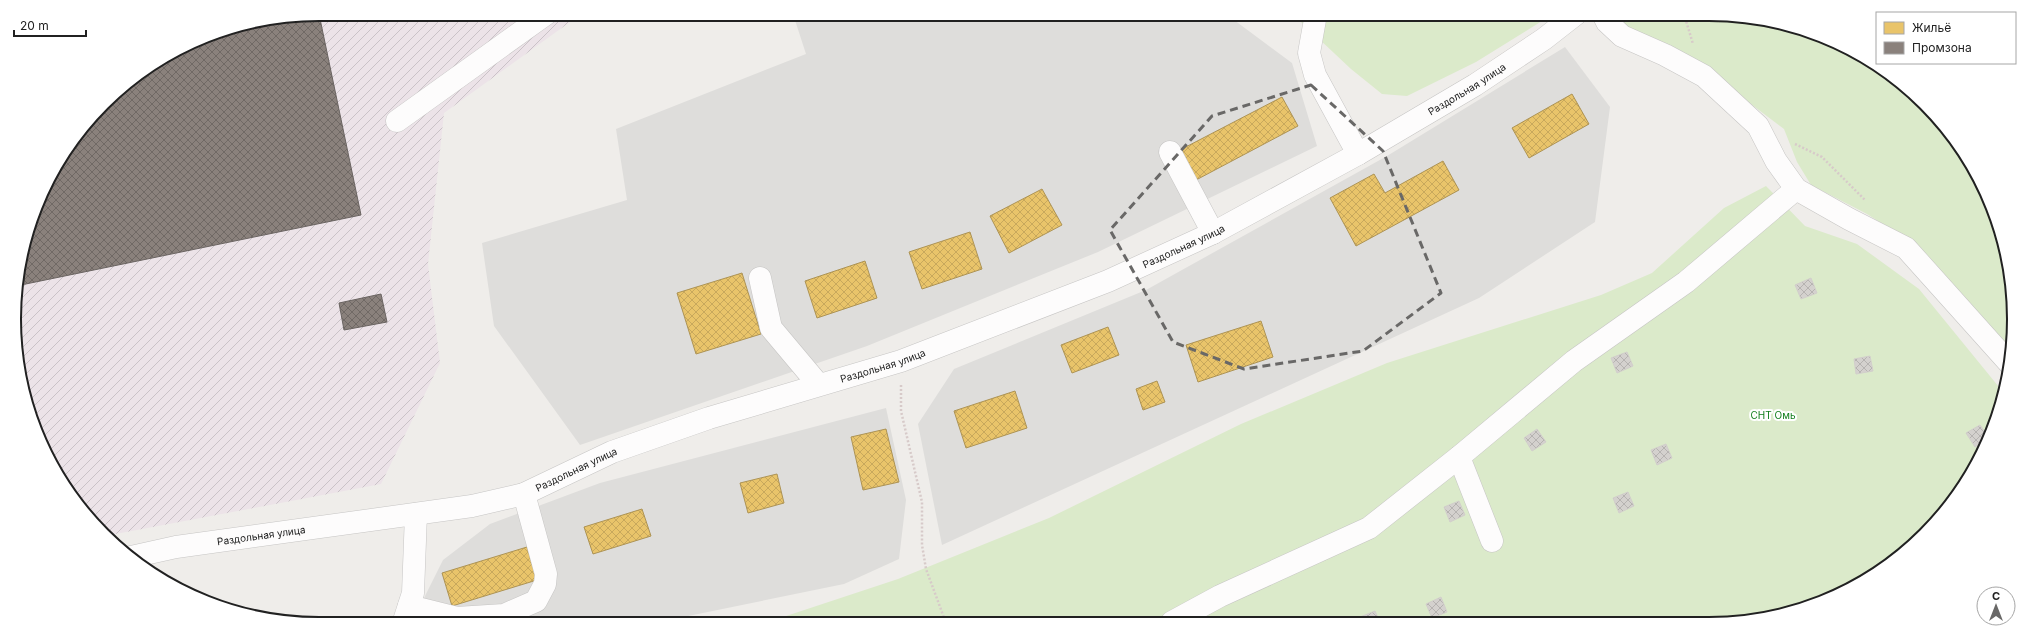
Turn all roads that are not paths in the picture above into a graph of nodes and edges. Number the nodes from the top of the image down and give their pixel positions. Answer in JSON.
{"nodes":[{"id":1,"x":536,"y":21,"type":"edge"},
{"id":2,"x":1315,"y":21,"type":"edge"},
{"id":3,"x":1567,"y":21,"type":"edge"},
{"id":4,"x":1606,"y":21,"type":"edge"},
{"id":5,"x":397,"y":121,"type":"dead end"},
{"id":6,"x":1170,"y":152,"type":"dead end"},
{"id":7,"x":1358,"y":154,"type":"junction"},
{"id":8,"x":1796,"y":189,"type":"junction"},
{"id":9,"x":1213,"y":233,"type":"junction"},
{"id":10,"x":760,"y":278,"type":"dead end"},
{"id":11,"x":2004,"y":357,"type":"edge"},
{"id":12,"x":818,"y":384,"type":"junction"},
{"id":13,"x":1459,"y":457,"type":"junction"},
{"id":14,"x":524,"y":494,"type":"junction"},
{"id":15,"x":416,"y":514,"type":"junction"},
{"id":16,"x":1492,"y":540,"type":"dead end"},
{"id":17,"x":138,"y":555,"type":"edge"},
{"id":18,"x":406,"y":615,"type":"edge"},
{"id":19,"x":440,"y":617,"type":"edge"},
{"id":20,"x":473,"y":617,"type":"edge"},
{"id":21,"x":1181,"y":617,"type":"edge"}],
"edges":[{"from":1,"to":5,"type":"street"},
{"from":2,"to":7,"type":"street"},
{"from":3,"to":7,"type":"street","name":"Раздольная улица"},
{"from":4,"to":8,"type":"street"},
{"from":6,"to":9,"type":"street"},
{"from":7,"to":9,"type":"street","name":"Раздольная улица"},
{"from":8,"to":11,"type":"street"},
{"from":8,"to":13,"type":"street"},
{"from":9,"to":12,"type":"street","name":"Раздольная улица"},
{"from":10,"to":12,"type":"street"},
{"from":12,"to":14,"type":"street","name":"Раздольная улица"},
{"from":13,"to":16,"type":"street"},
{"from":13,"to":21,"type":"street"},
{"from":14,"to":15,"type":"street","name":"Раздольная улица"},
{"from":14,"to":20,"type":"street"},
{"from":15,"to":17,"type":"street","name":"Раздольная улица"},
{"from":15,"to":18,"type":"street"},
{"from":18,"to":19,"type":"street"}]}
